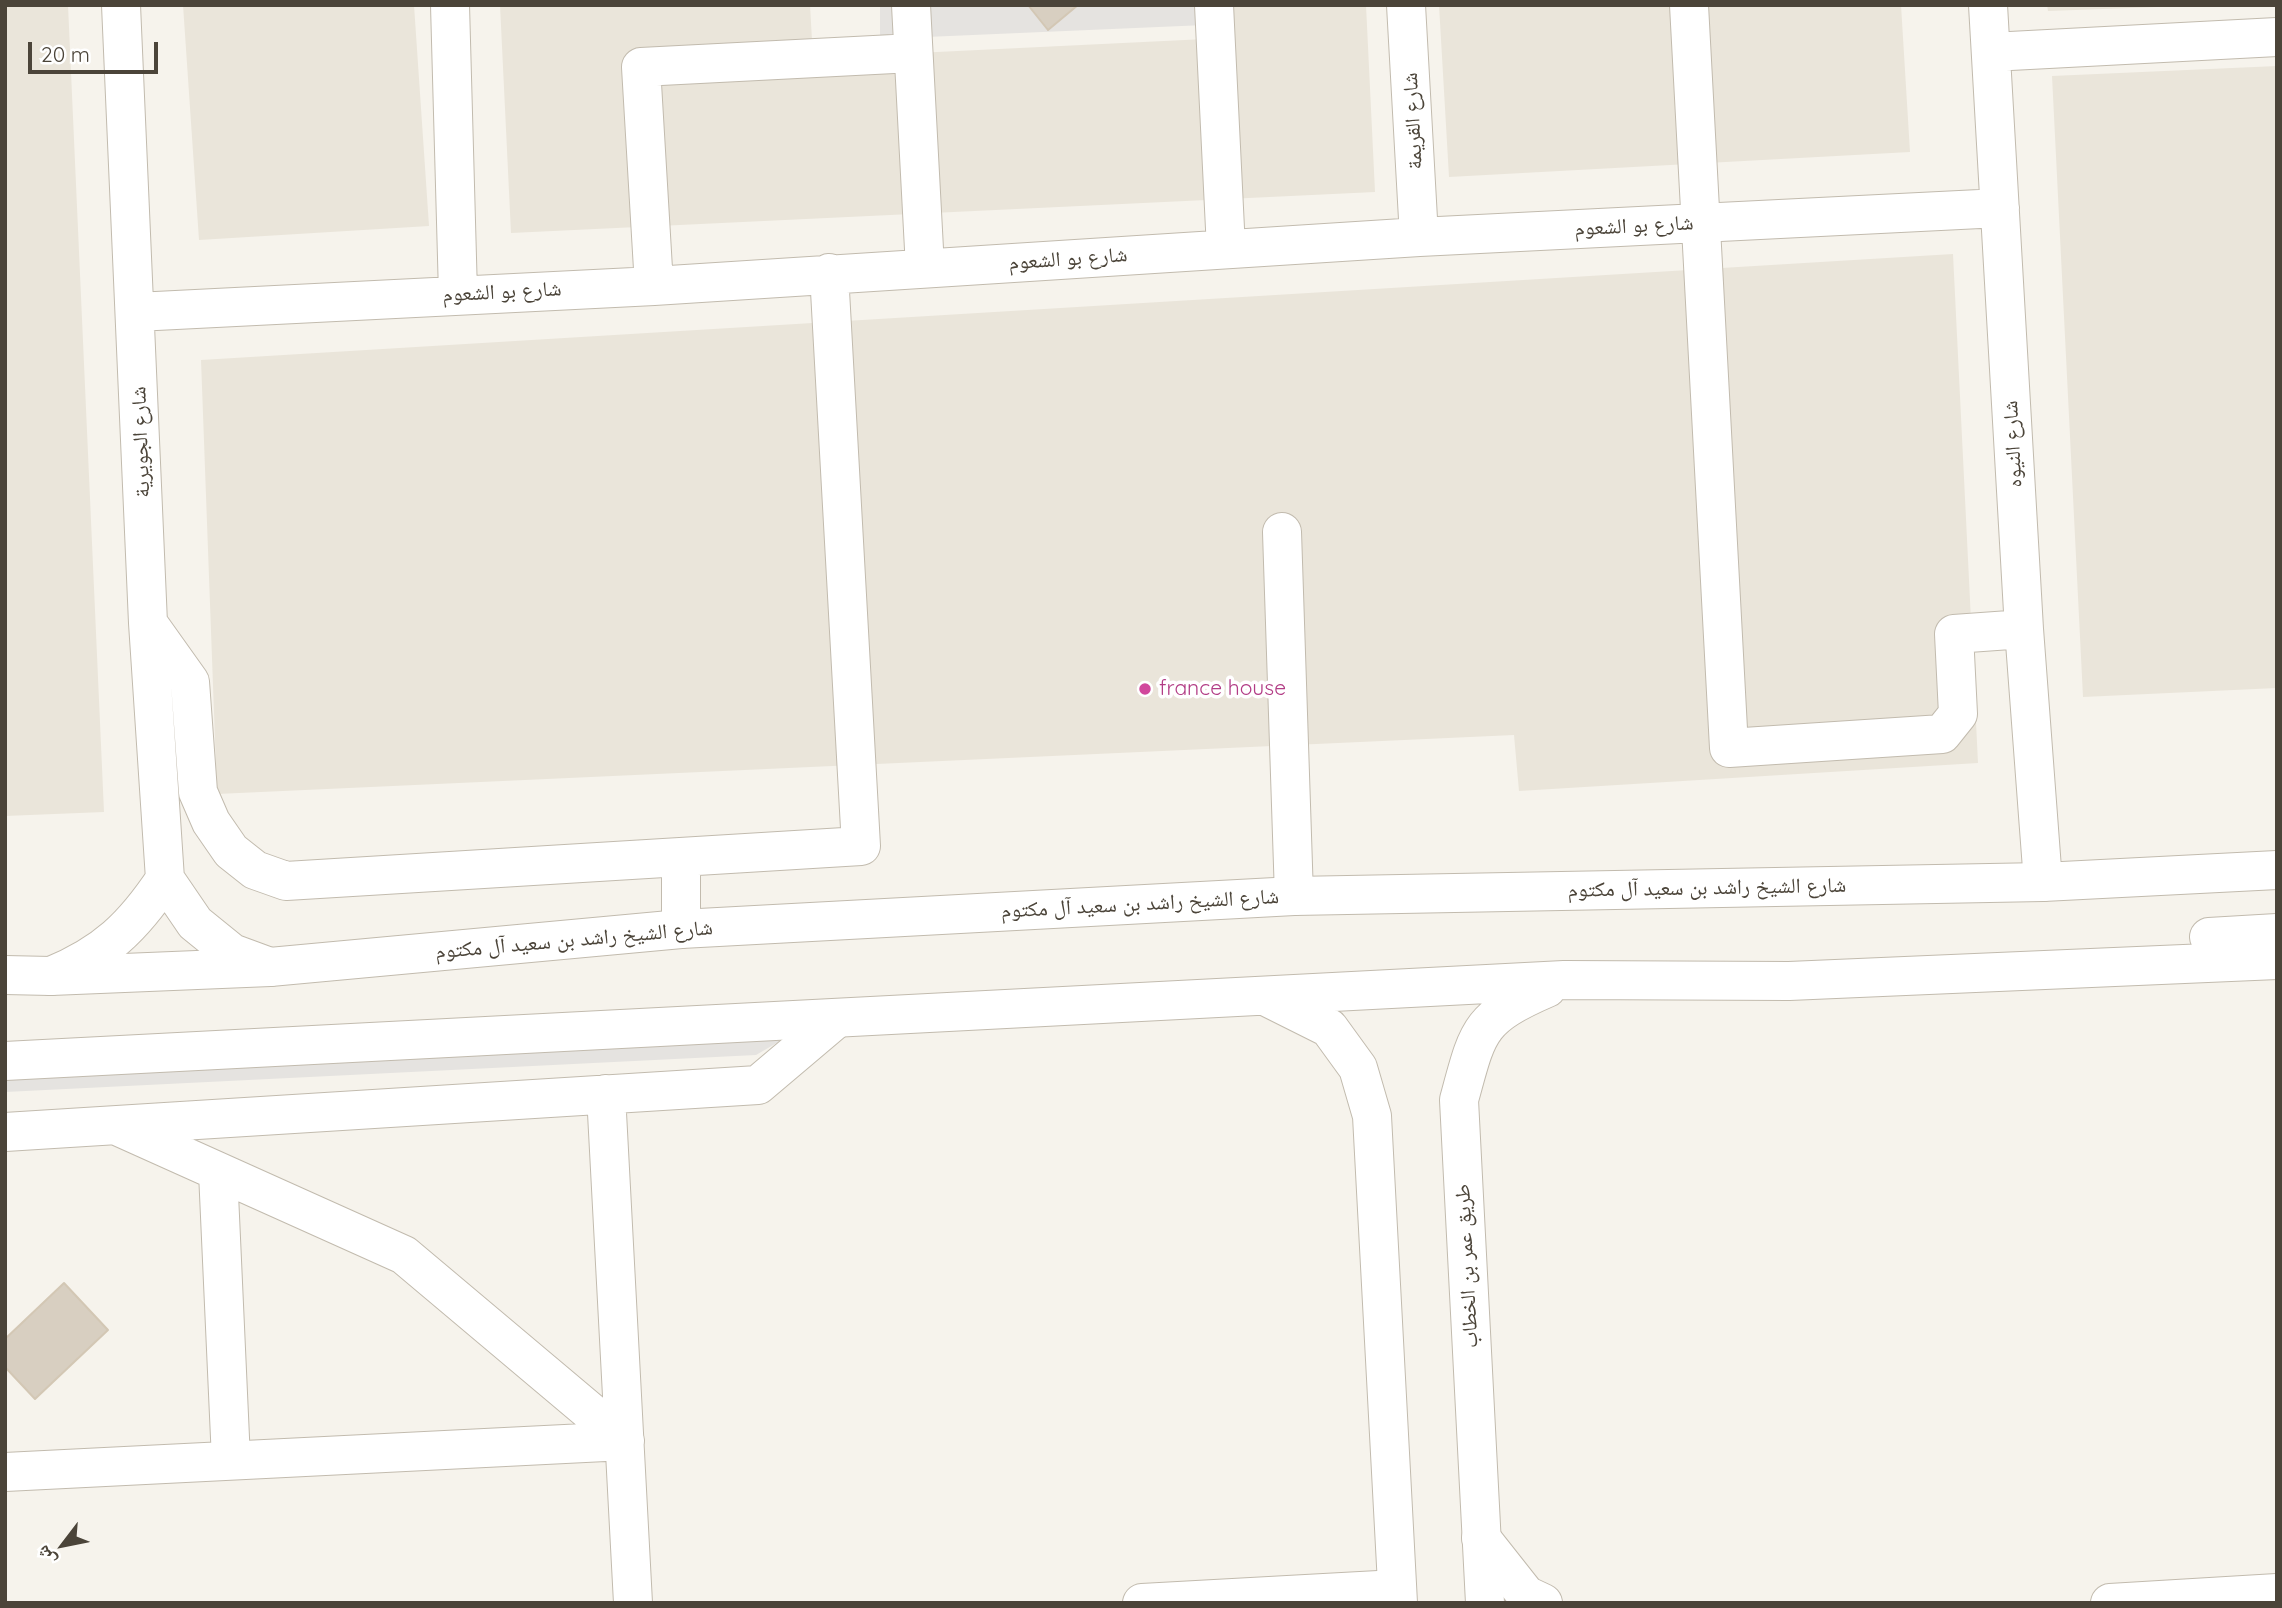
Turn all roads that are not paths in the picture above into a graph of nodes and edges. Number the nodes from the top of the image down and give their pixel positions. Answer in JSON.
{"nodes":[{"id":1,"x":121,"y":5,"type":"edge"},
{"id":2,"x":450,"y":5,"type":"edge"},
{"id":3,"x":911,"y":5,"type":"edge"},
{"id":4,"x":1214,"y":5,"type":"edge"},
{"id":5,"x":1406,"y":5,"type":"edge"},
{"id":6,"x":1689,"y":5,"type":"edge"},
{"id":7,"x":1988,"y":5,"type":"edge"},
{"id":8,"x":2277,"y":37,"type":"edge"},
{"id":9,"x":1991,"y":52,"type":"junction"},
{"id":10,"x":914,"y":53,"type":"junction"},
{"id":11,"x":2000,"y":208,"type":"junction"},
{"id":12,"x":1701,"y":223,"type":"junction"},
{"id":13,"x":1419,"y":237,"type":"junction"},
{"id":14,"x":1226,"y":249,"type":"junction"},
{"id":15,"x":925,"y":268,"type":"junction"},
{"id":16,"x":829,"y":273,"type":"junction"},
{"id":17,"x":654,"y":286,"type":"junction"},
{"id":18,"x":458,"y":294,"type":"junction"},
{"id":19,"x":136,"y":312,"type":"junction"},
{"id":20,"x":1282,"y":532,"type":"dead end"},
{"id":21,"x":148,"y":622,"type":"junction"},
{"id":22,"x":2024,"y":629,"type":"junction"},
{"id":23,"x":681,"y":857,"type":"junction"},
{"id":24,"x":2277,"y":870,"type":"edge"},
{"id":25,"x":166,"y":879,"type":"junction"},
{"id":26,"x":2043,"y":881,"type":"junction"},
{"id":27,"x":1294,"y":896,"type":"junction"},
{"id":28,"x":681,"y":929,"type":"junction"},
{"id":29,"x":2277,"y":933,"type":"edge"},
{"id":30,"x":2277,"y":960,"type":"edge"},
{"id":31,"x":270,"y":967,"type":"junction"},
{"id":32,"x":5,"y":975,"type":"edge"},
{"id":33,"x":51,"y":976,"type":"junction"},
{"id":34,"x":1564,"y":980,"type":"junction"},
{"id":35,"x":1789,"y":981,"type":"junction"},
{"id":36,"x":1267,"y":997,"type":"junction"},
{"id":37,"x":836,"y":1019,"type":"junction"},
{"id":38,"x":5,"y":1061,"type":"edge"},
{"id":39,"x":607,"y":1094,"type":"junction"},
{"id":40,"x":113,"y":1124,"type":"junction"},
{"id":41,"x":5,"y":1132,"type":"edge"},
{"id":42,"x":218,"y":1172,"type":"junction"},
{"id":43,"x":625,"y":1441,"type":"junction"},
{"id":44,"x":231,"y":1461,"type":"junction"},
{"id":45,"x":5,"y":1472,"type":"edge"},
{"id":46,"x":1481,"y":1538,"type":"junction"},
{"id":47,"x":2277,"y":1593,"type":"edge"},
{"id":48,"x":1398,"y":1596,"type":"edge"},
{"id":49,"x":633,"y":1603,"type":"edge"},
{"id":50,"x":1142,"y":1603,"type":"edge"},
{"id":51,"x":1485,"y":1603,"type":"edge"},
{"id":52,"x":1543,"y":1603,"type":"edge"},
{"id":53,"x":2110,"y":1603,"type":"edge"}],
"edges":[{"from":1,"to":19,"type":"street","name":"شارع الجويرية"},
{"from":2,"to":18,"type":"street"},
{"from":3,"to":10,"type":"street"},
{"from":4,"to":14,"type":"street"},
{"from":5,"to":13,"type":"street","name":"شارع القريمة"},
{"from":6,"to":12,"type":"street"},
{"from":7,"to":9,"type":"street","name":"شارع النيوه"},
{"from":8,"to":9,"type":"street"},
{"from":9,"to":11,"type":"street","name":"شارع النيوه"},
{"from":10,"to":15,"type":"street"},
{"from":10,"to":17,"type":"street"},
{"from":11,"to":12,"type":"street","name":"شارع بو الشعوم"},
{"from":11,"to":22,"type":"street","name":"شارع النيوه"},
{"from":12,"to":13,"type":"street","name":"شارع بو الشعوم"},
{"from":12,"to":22,"type":"street"},
{"from":13,"to":14,"type":"street","name":"شارع بو الشعوم"},
{"from":14,"to":15,"type":"street","name":"شارع بو الشعوم"},
{"from":15,"to":16,"type":"street","name":"شارع بو الشعوم"},
{"from":16,"to":17,"type":"street","name":"شارع بو الشعوم"},
{"from":16,"to":23,"type":"street"},
{"from":17,"to":18,"type":"street","name":"شارع بو الشعوم"},
{"from":18,"to":19,"type":"street","name":"شارع بو الشعوم"},
{"from":19,"to":21,"type":"street","name":"شارع الجويرية"},
{"from":20,"to":27,"type":"street"},
{"from":21,"to":23,"type":"street"},
{"from":21,"to":25,"type":"street","name":"شارع الجويرية"},
{"from":22,"to":26,"type":"street","name":"شارع النيوه"},
{"from":23,"to":28,"type":"street"},
{"from":24,"to":26,"type":"street","name":"شارع الشيخ راشد بن سعيد آل مكتوم"},
{"from":25,"to":31,"type":"street","name":"شارع الجويرية"},
{"from":25,"to":33,"type":"street"},
{"from":26,"to":27,"type":"street","name":"شارع الشيخ راشد بن سعيد آل مكتوم"},
{"from":27,"to":28,"type":"street","name":"شارع الشيخ راشد بن سعيد آل مكتوم"},
{"from":28,"to":31,"type":"street","name":"شارع الشيخ راشد بن سعيد آل مكتوم"},
{"from":29,"to":35,"type":"street"},
{"from":30,"to":35,"type":"street"},
{"from":31,"to":33,"type":"street","name":"شارع الشيخ راشد بن سعيد آل مكتوم"},
{"from":32,"to":33,"type":"street","name":"شارع الشيخ راشد بن سعيد آل مكتوم"},
{"from":34,"to":35,"type":"street"},
{"from":34,"to":36,"type":"street"},
{"from":34,"to":46,"type":"street","name":"طريق عمر بن الخطاب"},
{"from":36,"to":37,"type":"street"},
{"from":36,"to":48,"type":"street"},
{"from":37,"to":38,"type":"street"},
{"from":37,"to":39,"type":"street"},
{"from":39,"to":40,"type":"street"},
{"from":39,"to":43,"type":"street"},
{"from":40,"to":41,"type":"street"},
{"from":40,"to":42,"type":"street"},
{"from":42,"to":43,"type":"street"},
{"from":42,"to":44,"type":"street"},
{"from":43,"to":44,"type":"street"},
{"from":43,"to":49,"type":"street"},
{"from":44,"to":45,"type":"street"},
{"from":46,"to":51,"type":"street","name":"طريق عمر بن الخطاب"},
{"from":46,"to":52,"type":"street"},
{"from":47,"to":53,"type":"street"},
{"from":48,"to":50,"type":"street"}]}
